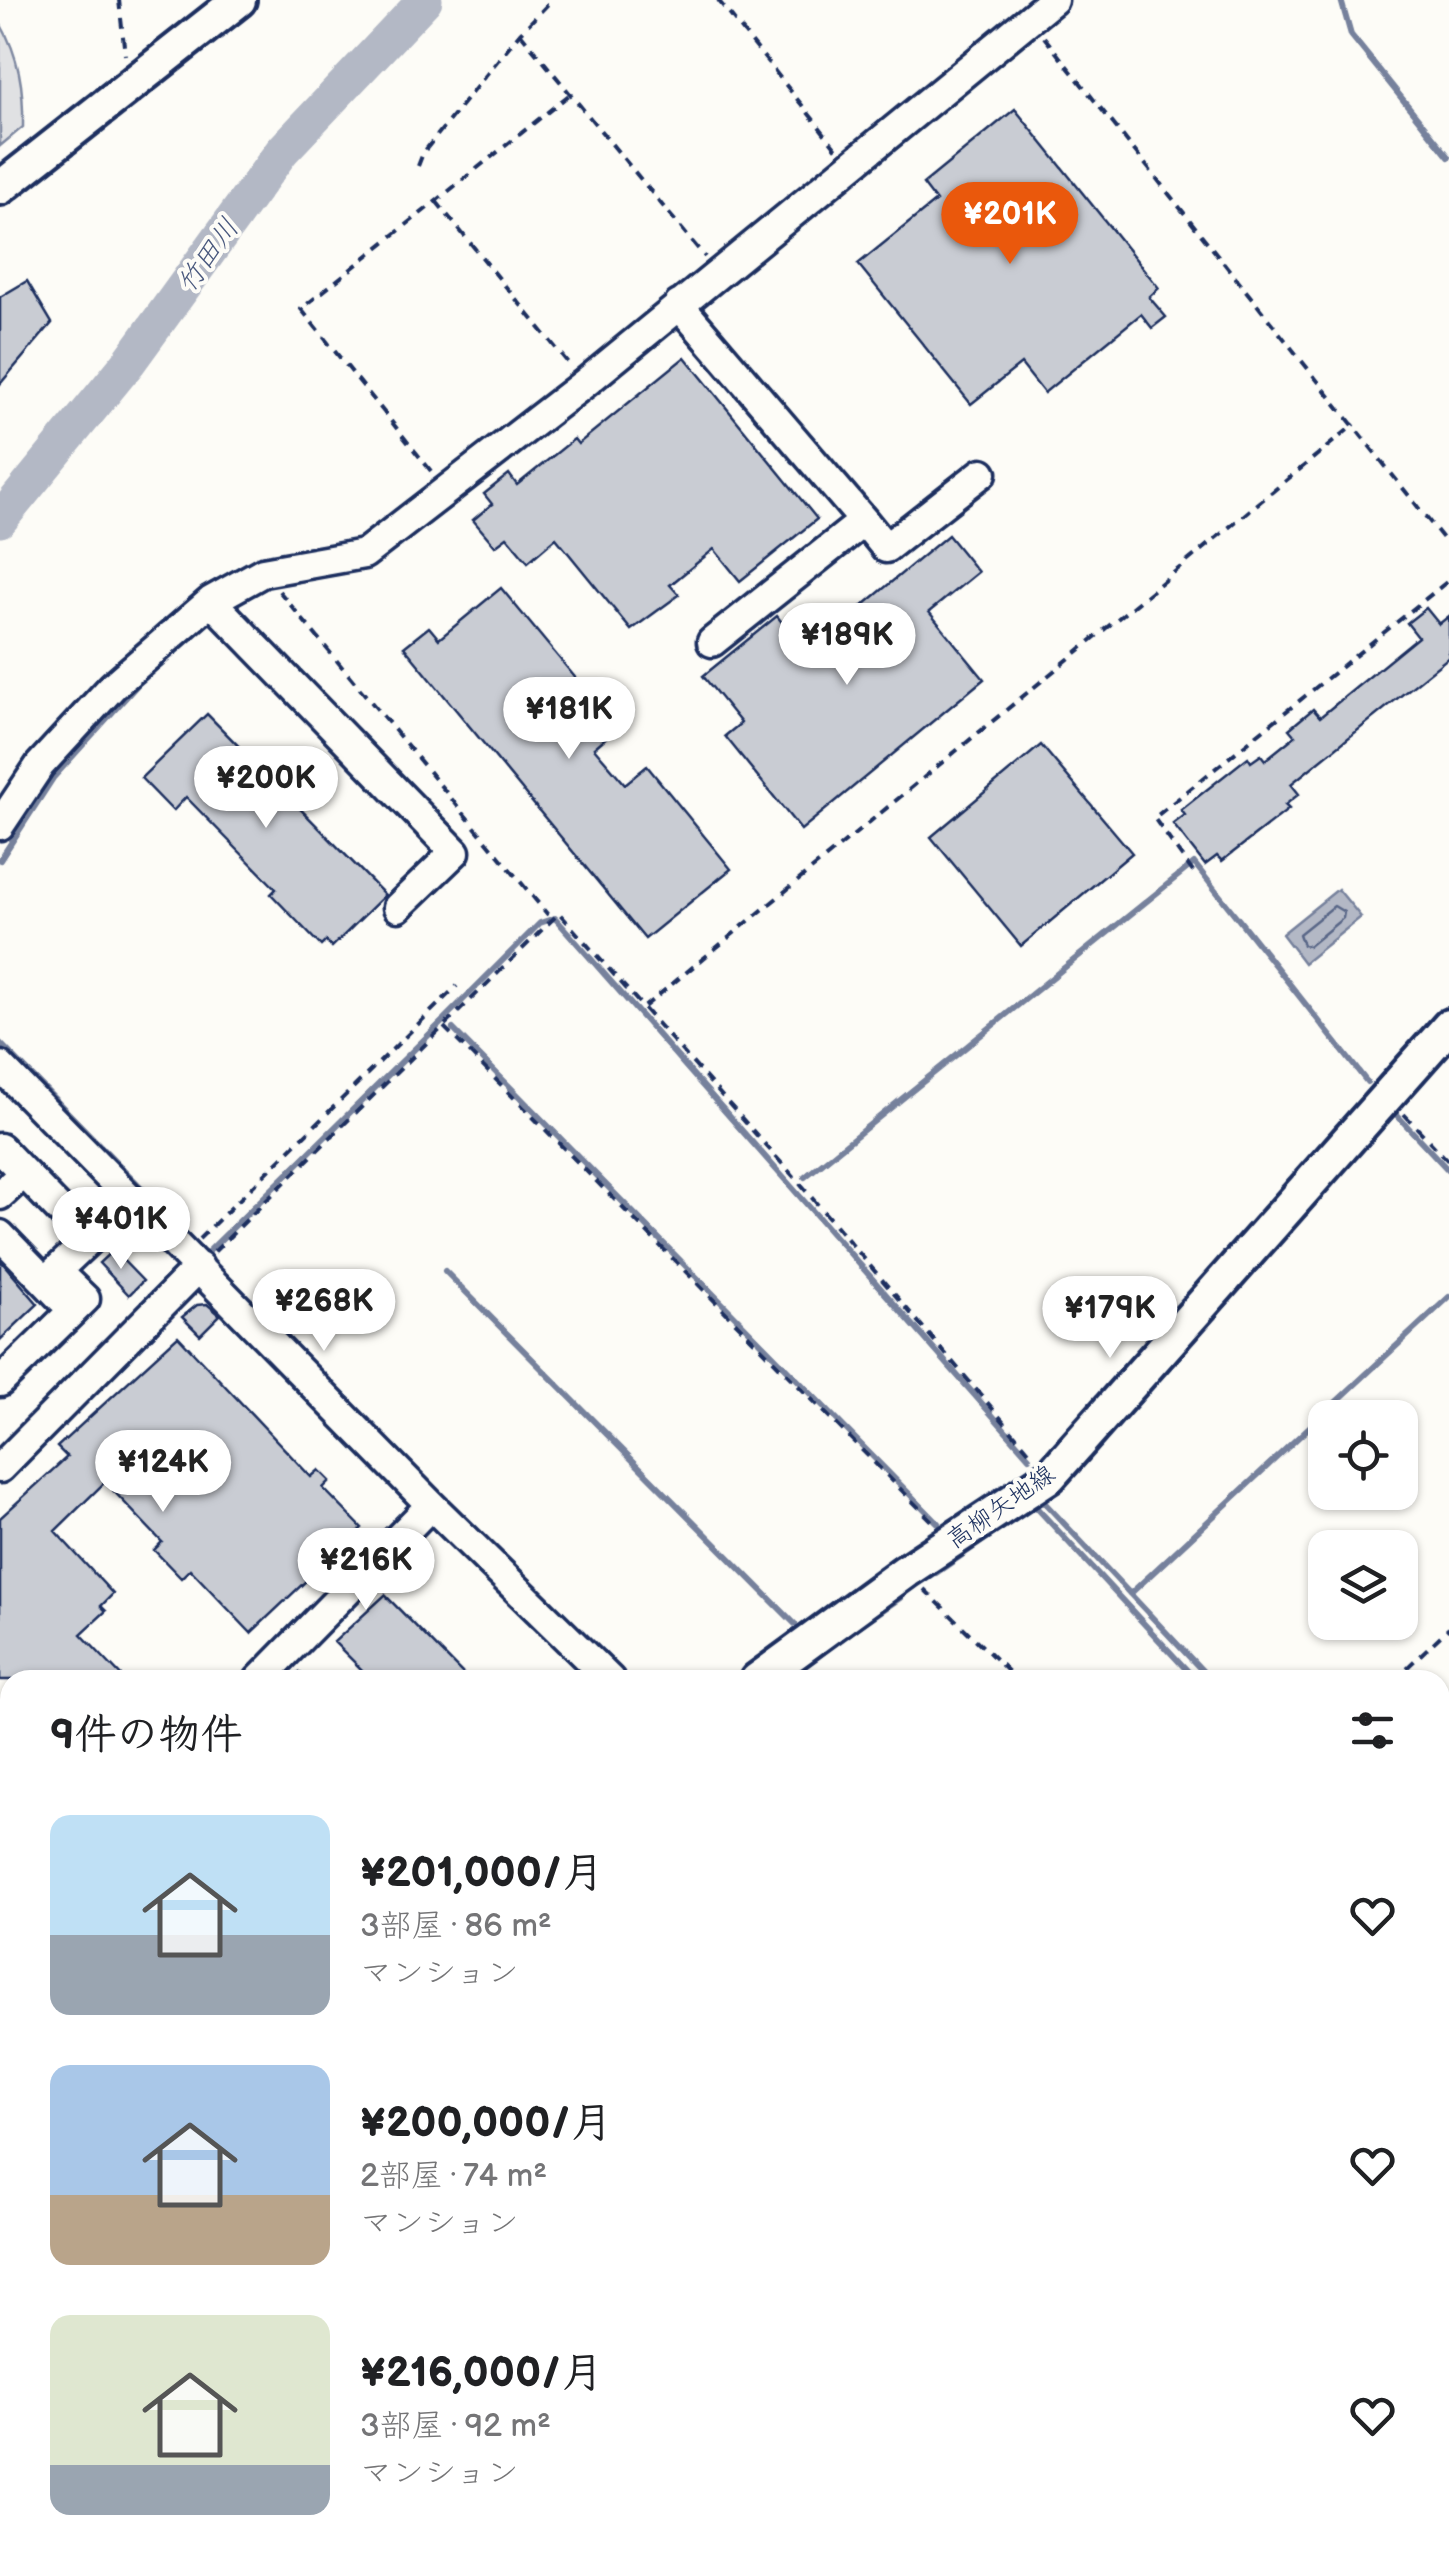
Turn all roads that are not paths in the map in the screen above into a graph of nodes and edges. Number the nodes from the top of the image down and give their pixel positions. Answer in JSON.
{"nodes":[{"id":1,"x":239,"y":0,"type":"edge"},
{"id":2,"x":1053,"y":0,"type":"edge"},
{"id":3,"x":0,"y":188,"type":"edge"},
{"id":4,"x":679,"y":305,"type":"junction"},
{"id":5,"x":982,"y":474,"type":"dead end"},
{"id":6,"x":864,"y":521,"type":"junction"},
{"id":7,"x":211,"y":601,"type":"junction"},
{"id":8,"x":712,"y":642,"type":"dead end"},
{"id":9,"x":0,"y":825,"type":"edge"},
{"id":10,"x":398,"y":907,"type":"dead end"},
{"id":11,"x":1449,"y":1026,"type":"edge"},
{"id":12,"x":0,"y":1066,"type":"edge"},
{"id":13,"x":0,"y":1148,"type":"edge"},
{"id":14,"x":24,"y":1173,"type":"junction"},
{"id":15,"x":0,"y":1195,"type":"edge"},
{"id":16,"x":132,"y":1199,"type":"junction"},
{"id":17,"x":0,"y":1235,"type":"edge"},
{"id":18,"x":89,"y":1240,"type":"junction"},
{"id":19,"x":192,"y":1260,"type":"junction"},
{"id":20,"x":73,"y":1311,"type":"junction"},
{"id":21,"x":0,"y":1382,"type":"edge"},
{"id":22,"x":0,"y":1468,"type":"edge"},
{"id":23,"x":431,"y":1505,"type":"junction"},
{"id":24,"x":270,"y":1670,"type":"edge"},
{"id":25,"x":600,"y":1670,"type":"edge"},
{"id":26,"x":771,"y":1670,"type":"edge"}],
"edges":[{"from":1,"to":3,"type":"main road"},
{"from":2,"to":4,"type":"street"},
{"from":4,"to":6,"type":"street"},
{"from":4,"to":7,"type":"street"},
{"from":5,"to":6,"type":"street"},
{"from":6,"to":8,"type":"street"},
{"from":7,"to":9,"type":"street"},
{"from":7,"to":10,"type":"street"},
{"from":11,"to":26,"type":"main road","name":"高柳矢地線"},
{"from":12,"to":16,"type":"street"},
{"from":13,"to":14,"type":"street"},
{"from":14,"to":15,"type":"street"},
{"from":14,"to":18,"type":"street"},
{"from":16,"to":18,"type":"street"},
{"from":16,"to":19,"type":"street"},
{"from":17,"to":20,"type":"street"},
{"from":18,"to":20,"type":"street"},
{"from":19,"to":22,"type":"street"},
{"from":19,"to":23,"type":"street"},
{"from":20,"to":21,"type":"street"},
{"from":23,"to":24,"type":"street"},
{"from":23,"to":25,"type":"street"}]}
